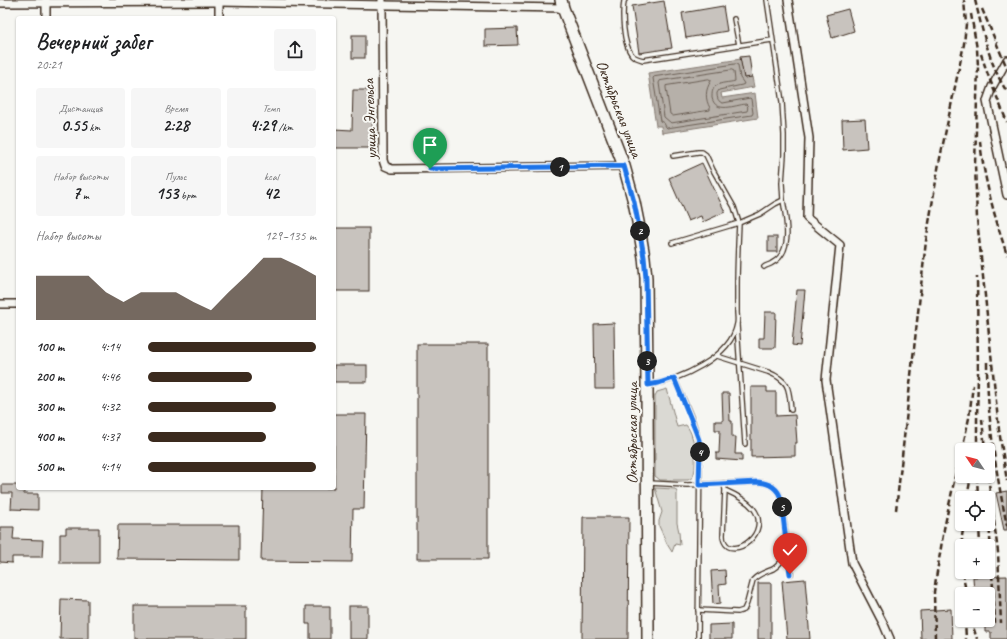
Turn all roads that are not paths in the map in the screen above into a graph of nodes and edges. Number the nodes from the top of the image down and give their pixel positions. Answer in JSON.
{"nodes":[{"id":1,"x":625,"y":0,"type":"edge"},
{"id":2,"x":767,"y":0,"type":"edge"},
{"id":3,"x":788,"y":0,"type":"edge"},
{"id":4,"x":46,"y":1,"type":"edge"},
{"id":5,"x":219,"y":1,"type":"edge"},
{"id":6,"x":382,"y":2,"type":"edge"},
{"id":7,"x":0,"y":3,"type":"edge"},
{"id":8,"x":562,"y":4,"type":"edge"},
{"id":9,"x":46,"y":16,"type":"edge"},
{"id":10,"x":219,"y":16,"type":"edge"},
{"id":11,"x":734,"y":19,"type":"dead end"},
{"id":12,"x":772,"y":40,"type":"junction"},
{"id":13,"x":739,"y":45,"type":"junction"},
{"id":14,"x":1007,"y":60,"type":"edge"},
{"id":15,"x":673,"y":156,"type":"dead end"},
{"id":16,"x":624,"y":166,"type":"junction"},
{"id":17,"x":1007,"y":195,"type":"edge"},
{"id":18,"x":783,"y":200,"type":"junction"},
{"id":19,"x":739,"y":223,"type":"junction"},
{"id":20,"x":672,"y":243,"type":"dead end"},
{"id":21,"x":764,"y":266,"type":"dead end"},
{"id":22,"x":0,"y":304,"type":"edge"},
{"id":23,"x":16,"y":304,"type":"edge"},
{"id":24,"x":737,"y":324,"type":"junction"},
{"id":25,"x":717,"y":356,"type":"junction"},
{"id":26,"x":740,"y":363,"type":"junction"},
{"id":27,"x":674,"y":378,"type":"junction"},
{"id":28,"x":648,"y":385,"type":"junction"},
{"id":29,"x":791,"y":410,"type":"dead end"},
{"id":30,"x":745,"y":444,"type":"dead end"},
{"id":31,"x":648,"y":483,"type":"junction"},
{"id":32,"x":724,"y":483,"type":"junction"},
{"id":33,"x":699,"y":485,"type":"junction"},
{"id":34,"x":725,"y":490,"type":"junction"},
{"id":35,"x":788,"y":552,"type":"junction"},
{"id":36,"x":790,"y":574,"type":"dead end"},
{"id":37,"x":698,"y":610,"type":"junction"},
{"id":38,"x":648,"y":639,"type":"edge"},
{"id":39,"x":698,"y":639,"type":"edge"},
{"id":40,"x":890,"y":639,"type":"edge"}],
"edges":[{"from":1,"to":13,"type":"lane"},
{"from":2,"to":12,"type":"lane"},
{"from":3,"to":40,"type":"street"},
{"from":4,"to":5,"type":"street"},
{"from":4,"to":7,"type":"street"},
{"from":4,"to":9,"type":"street"},
{"from":5,"to":6,"type":"street"},
{"from":5,"to":10,"type":"street"},
{"from":6,"to":8,"type":"street"},
{"from":6,"to":16,"type":"street","name":"улица Энгельса"},
{"from":8,"to":16,"type":"main road","name":"Октябрьская улица"},
{"from":11,"to":13,"type":"lane"},
{"from":12,"to":13,"type":"lane"},
{"from":12,"to":18,"type":"lane"},
{"from":14,"to":17,"type":"street"},
{"from":15,"to":19,"type":"lane"},
{"from":16,"to":28,"type":"main road","name":"Октябрьская улица"},
{"from":18,"to":19,"type":"lane"},
{"from":18,"to":21,"type":"lane"},
{"from":19,"to":20,"type":"lane"},
{"from":19,"to":24,"type":"lane"},
{"from":22,"to":23,"type":"street"},
{"from":24,"to":25,"type":"lane"},
{"from":24,"to":26,"type":"lane"},
{"from":25,"to":26,"type":"lane"},
{"from":25,"to":27,"type":"lane"},
{"from":26,"to":29,"type":"lane"},
{"from":26,"to":30,"type":"lane"},
{"from":27,"to":28,"type":"lane"},
{"from":27,"to":33,"type":"lane"},
{"from":28,"to":31,"type":"main road","name":"Октябрьская улица"},
{"from":31,"to":33,"type":"lane"},
{"from":31,"to":38,"type":"main road","name":"Октябрьская улица"},
{"from":32,"to":33,"type":"lane"},
{"from":32,"to":34,"type":"lane"},
{"from":32,"to":35,"type":"lane"},
{"from":33,"to":37,"type":"lane"},
{"from":34,"to":34,"type":"lane"},
{"from":35,"to":36,"type":"lane"},
{"from":35,"to":37,"type":"lane"},
{"from":37,"to":39,"type":"lane"}]}
